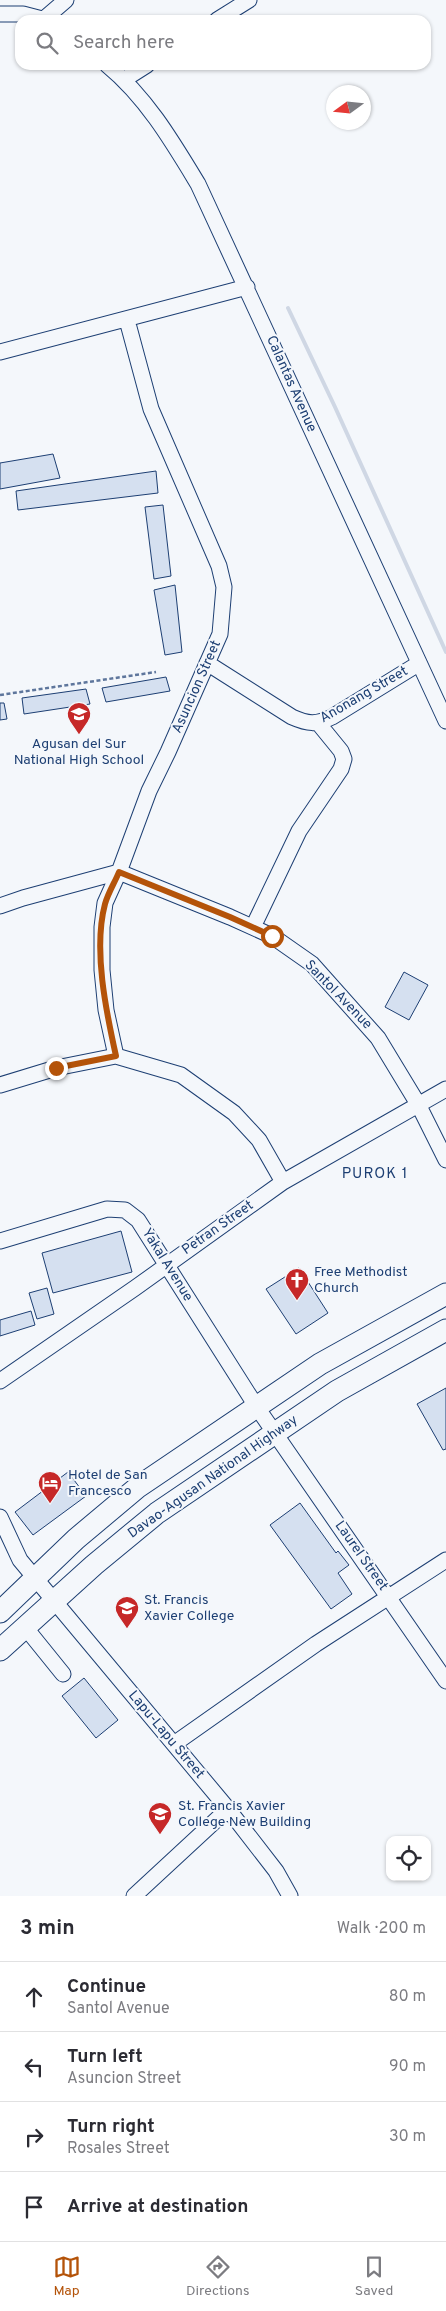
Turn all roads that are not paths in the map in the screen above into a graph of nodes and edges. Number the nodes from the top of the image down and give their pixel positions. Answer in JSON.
{"nodes":[{"id":1,"x":66,"y":0,"type":"edge"},
{"id":2,"x":248,"y":0,"type":"edge"},
{"id":3,"x":20,"y":7,"type":"edge"},
{"id":4,"x":0,"y":14,"type":"edge"},
{"id":5,"x":37,"y":15,"type":"edge"},
{"id":6,"x":49,"y":15,"type":"edge"},
{"id":7,"x":225,"y":15,"type":"edge"},
{"id":8,"x":113,"y":70,"type":"edge"},
{"id":9,"x":139,"y":70,"type":"edge"},
{"id":10,"x":125,"y":79,"type":"junction"},
{"id":11,"x":247,"y":287,"type":"junction"},
{"id":12,"x":127,"y":320,"type":"junction"},
{"id":13,"x":0,"y":352,"type":"edge"},
{"id":14,"x":207,"y":662,"type":"junction"},
{"id":15,"x":418,"y":664,"type":"junction"},
{"id":16,"x":446,"y":721,"type":"edge"},
{"id":17,"x":319,"y":724,"type":"junction"},
{"id":18,"x":119,"y":872,"type":"junction"},
{"id":19,"x":0,"y":906,"type":"edge"},
{"id":20,"x":253,"y":928,"type":"junction"},
{"id":21,"x":116,"y":1056,"type":"junction"},
{"id":22,"x":0,"y":1085,"type":"edge"},
{"id":23,"x":446,"y":1089,"type":"edge"},
{"id":24,"x":418,"y":1104,"type":"junction"},
{"id":25,"x":446,"y":1160,"type":"edge"},
{"id":26,"x":282,"y":1182,"type":"junction"},
{"id":27,"x":0,"y":1241,"type":"edge"},
{"id":28,"x":166,"y":1265,"type":"junction"},
{"id":29,"x":446,"y":1294,"type":"edge"},
{"id":30,"x":446,"y":1330,"type":"edge"},
{"id":31,"x":0,"y":1381,"type":"edge"},
{"id":32,"x":256,"y":1406,"type":"junction"},
{"id":33,"x":275,"y":1433,"type":"junction"},
{"id":34,"x":0,"y":1517,"type":"edge"},
{"id":35,"x":446,"y":1560,"type":"edge"},
{"id":36,"x":36,"y":1577,"type":"junction"},
{"id":37,"x":390,"y":1597,"type":"junction"},
{"id":38,"x":55,"y":1600,"type":"junction"},
{"id":39,"x":0,"y":1612,"type":"edge"},
{"id":40,"x":25,"y":1626,"type":"junction"},
{"id":41,"x":0,"y":1650,"type":"edge"},
{"id":42,"x":63,"y":1674,"type":"dead end"},
{"id":43,"x":446,"y":1681,"type":"edge"},
{"id":44,"x":174,"y":1744,"type":"junction"},
{"id":45,"x":228,"y":1809,"type":"junction"},
{"id":46,"x":134,"y":1896,"type":"edge"},
{"id":47,"x":290,"y":1896,"type":"edge"}],
"edges":[{"from":1,"to":6,"type":"street"},
{"from":2,"to":7,"type":"street"},
{"from":3,"to":4,"type":"street"},
{"from":3,"to":5,"type":"street"},
{"from":8,"to":10,"type":"street","name":"Calantas Avenue"},
{"from":9,"to":10,"type":"street"},
{"from":10,"to":11,"type":"street","name":"Calantas Avenue"},
{"from":11,"to":12,"type":"street"},
{"from":11,"to":15,"type":"street","name":"Calantas Avenue"},
{"from":12,"to":13,"type":"street"},
{"from":12,"to":14,"type":"street","name":"Asuncion Street"},
{"from":14,"to":17,"type":"street","name":"Anonang Street"},
{"from":14,"to":18,"type":"street","name":"Asuncion Street"},
{"from":15,"to":16,"type":"street","name":"Calantas Avenue"},
{"from":15,"to":17,"type":"street","name":"Anonang Street"},
{"from":17,"to":20,"type":"street"},
{"from":18,"to":19,"type":"street"},
{"from":18,"to":20,"type":"street","name":"Santol Avenue"},
{"from":18,"to":21,"type":"street","name":"Asuncion Street"},
{"from":20,"to":24,"type":"street","name":"Santol Avenue"},
{"from":21,"to":22,"type":"street"},
{"from":21,"to":26,"type":"street"},
{"from":23,"to":24,"type":"street","name":"Petran Street"},
{"from":24,"to":25,"type":"street","name":"Santol Avenue"},
{"from":24,"to":26,"type":"street","name":"Petran Street"},
{"from":26,"to":28,"type":"street","name":"Petran Street"},
{"from":27,"to":28,"type":"street","name":"Yakal Avenue"},
{"from":28,"to":31,"type":"street","name":"Petran Street"},
{"from":28,"to":32,"type":"street","name":"Yakal Avenue"},
{"from":29,"to":32,"type":"highway"},
{"from":30,"to":33,"type":"highway","name":"Davao-Agusan National Highway"},
{"from":32,"to":33,"type":"street","name":"Yakal Avenue"},
{"from":32,"to":36,"type":"highway"},
{"from":33,"to":37,"type":"street","name":"Laurel Street"},
{"from":33,"to":38,"type":"highway","name":"Davao-Agusan National Highway"},
{"from":34,"to":36,"type":"street","name":"Lapu-Lapu Street"},
{"from":35,"to":37,"type":"street"},
{"from":36,"to":38,"type":"street","name":"Lapu-Lapu Street"},
{"from":36,"to":39,"type":"highway"},
{"from":37,"to":43,"type":"street","name":"Laurel Street"},
{"from":37,"to":44,"type":"street"},
{"from":38,"to":40,"type":"highway","name":"Davao-Agusan National Highway"},
{"from":38,"to":44,"type":"street","name":"Lapu-Lapu Street"},
{"from":40,"to":41,"type":"highway","name":"Davao-Agusan National Highway"},
{"from":40,"to":42,"type":"street"},
{"from":44,"to":45,"type":"street","name":"Lapu-Lapu Street"},
{"from":45,"to":46,"type":"street"},
{"from":45,"to":47,"type":"street","name":"Lapu-Lapu Street"}]}
